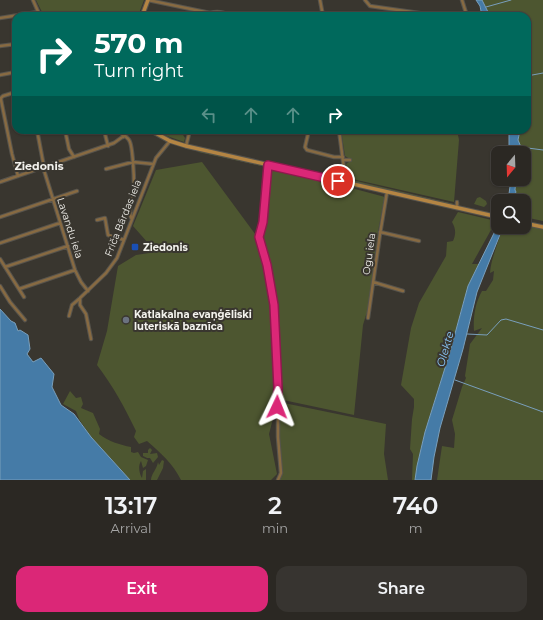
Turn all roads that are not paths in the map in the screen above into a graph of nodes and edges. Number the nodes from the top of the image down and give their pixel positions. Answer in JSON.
{"nodes":[{"id":1,"x":33,"y":0,"type":"edge"},
{"id":2,"x":148,"y":0,"type":"edge"},
{"id":3,"x":320,"y":0,"type":"edge"},
{"id":4,"x":365,"y":0,"type":"edge"},
{"id":5,"x":462,"y":0,"type":"edge"},
{"id":6,"x":38,"y":12,"type":"edge"},
{"id":7,"x":144,"y":12,"type":"edge"},
{"id":8,"x":205,"y":12,"type":"edge"},
{"id":9,"x":322,"y":12,"type":"edge"},
{"id":10,"x":412,"y":12,"type":"edge"},
{"id":11,"x":466,"y":12,"type":"edge"},
{"id":12,"x":12,"y":16,"type":"edge"},
{"id":13,"x":0,"y":18,"type":"edge"},
{"id":14,"x":12,"y":44,"type":"edge"},
{"id":15,"x":0,"y":46,"type":"edge"},
{"id":16,"x":12,"y":73,"type":"edge"},
{"id":17,"x":0,"y":75,"type":"edge"},
{"id":18,"x":12,"y":94,"type":"edge"},
{"id":19,"x":37,"y":134,"type":"edge"},
{"id":20,"x":66,"y":134,"type":"edge"},
{"id":21,"x":105,"y":134,"type":"edge"},
{"id":22,"x":127,"y":134,"type":"edge"},
{"id":23,"x":157,"y":134,"type":"edge"},
{"id":24,"x":189,"y":134,"type":"edge"},
{"id":25,"x":308,"y":134,"type":"edge"},
{"id":26,"x":340,"y":134,"type":"edge"},
{"id":27,"x":124,"y":136,"type":"junction"},
{"id":28,"x":170,"y":141,"type":"junction"},
{"id":29,"x":108,"y":146,"type":"junction"},
{"id":30,"x":186,"y":146,"type":"junction"},
{"id":31,"x":74,"y":157,"type":"junction"},
{"id":32,"x":343,"y":158,"type":"junction"},
{"id":33,"x":350,"y":160,"type":"dead end"},
{"id":34,"x":133,"y":162,"type":"junction"},
{"id":35,"x":153,"y":164,"type":"junction"},
{"id":36,"x":268,"y":165,"type":"junction"},
{"id":37,"x":43,"y":167,"type":"junction"},
{"id":38,"x":106,"y":169,"type":"dead end"},
{"id":39,"x":18,"y":176,"type":"junction"},
{"id":40,"x":0,"y":182,"type":"edge"},
{"id":41,"x":345,"y":182,"type":"junction"},
{"id":42,"x":77,"y":191,"type":"dead end"},
{"id":43,"x":387,"y":192,"type":"junction"},
{"id":44,"x":53,"y":200,"type":"junction"},
{"id":45,"x":457,"y":202,"type":"dead end"},
{"id":46,"x":457,"y":208,"type":"junction"},
{"id":47,"x":491,"y":215,"type":"edge"},
{"id":48,"x":0,"y":217,"type":"edge"},
{"id":49,"x":132,"y":219,"type":"junction"},
{"id":50,"x":97,"y":220,"type":"dead end"},
{"id":51,"x":60,"y":223,"type":"junction"},
{"id":52,"x":531,"y":224,"type":"edge"},
{"id":53,"x":543,"y":227,"type":"edge"},
{"id":54,"x":380,"y":232,"type":"junction"},
{"id":55,"x":124,"y":240,"type":"junction"},
{"id":56,"x":419,"y":241,"type":"dead end"},
{"id":57,"x":0,"y":243,"type":"edge"},
{"id":58,"x":68,"y":246,"type":"junction"},
{"id":59,"x":0,"y":259,"type":"edge"},
{"id":60,"x":5,"y":267,"type":"junction"},
{"id":61,"x":75,"y":270,"type":"junction"},
{"id":62,"x":373,"y":282,"type":"junction"},
{"id":63,"x":0,"y":286,"type":"edge"},
{"id":64,"x":19,"y":289,"type":"junction"},
{"id":65,"x":88,"y":291,"type":"junction"},
{"id":66,"x":402,"y":291,"type":"dead end"},
{"id":67,"x":24,"y":297,"type":"dead end"},
{"id":68,"x":80,"y":298,"type":"junction"},
{"id":69,"x":69,"y":316,"type":"dead end"},
{"id":70,"x":368,"y":318,"type":"dead end"},
{"id":71,"x":25,"y":320,"type":"dead end"},
{"id":72,"x":91,"y":339,"type":"dead end"},
{"id":73,"x":278,"y":480,"type":"edge"}],
"edges":[{"from":1,"to":6,"type":"street"},
{"from":2,"to":7,"type":"main road"},
{"from":2,"to":8,"type":"street"},
{"from":3,"to":9,"type":"street"},
{"from":4,"to":10,"type":"street"},
{"from":5,"to":11,"type":"street"},
{"from":12,"to":13,"type":"street"},
{"from":14,"to":15,"type":"street"},
{"from":16,"to":17,"type":"street"},
{"from":18,"to":39,"type":"street"},
{"from":19,"to":37,"type":"street","name":"Lavandu iela"},
{"from":20,"to":31,"type":"street"},
{"from":21,"to":29,"type":"street"},
{"from":22,"to":27,"type":"street"},
{"from":23,"to":28,"type":"main road"},
{"from":24,"to":30,"type":"street"},
{"from":25,"to":32,"type":"street"},
{"from":26,"to":32,"type":"street"},
{"from":27,"to":29,"type":"street"},
{"from":27,"to":34,"type":"street"},
{"from":28,"to":30,"type":"main road"},
{"from":28,"to":35,"type":"street","name":"Friča Bārdas iela"},
{"from":29,"to":31,"type":"street"},
{"from":30,"to":36,"type":"main road"},
{"from":31,"to":37,"type":"street"},
{"from":32,"to":33,"type":"street"},
{"from":32,"to":41,"type":"street"},
{"from":34,"to":35,"type":"street"},
{"from":34,"to":38,"type":"street"},
{"from":34,"to":49,"type":"street"},
{"from":35,"to":49,"type":"street","name":"Friča Bārdas iela"},
{"from":36,"to":41,"type":"main road"},
{"from":36,"to":73,"type":"street"},
{"from":37,"to":39,"type":"street"},
{"from":37,"to":44,"type":"street","name":"Lavandu iela"},
{"from":39,"to":40,"type":"street"},
{"from":41,"to":43,"type":"main road"},
{"from":42,"to":44,"type":"street"},
{"from":43,"to":46,"type":"main road"},
{"from":43,"to":54,"type":"street","name":"Ogu iela"},
{"from":44,"to":48,"type":"street"},
{"from":44,"to":51,"type":"street","name":"Lavandu iela"},
{"from":45,"to":46,"type":"street"},
{"from":46,"to":47,"type":"main road"},
{"from":49,"to":55,"type":"street","name":"Friča Bārdas iela"},
{"from":50,"to":55,"type":"street"},
{"from":51,"to":57,"type":"street"},
{"from":51,"to":58,"type":"street","name":"Lavandu iela"},
{"from":52,"to":53,"type":"main road"},
{"from":54,"to":56,"type":"street"},
{"from":54,"to":62,"type":"street","name":"Ogu iela"},
{"from":55,"to":65,"type":"street","name":"Friča Bārdas iela"},
{"from":58,"to":60,"type":"street"},
{"from":58,"to":61,"type":"street","name":"Lavandu iela"},
{"from":59,"to":60,"type":"street"},
{"from":60,"to":64,"type":"street"},
{"from":61,"to":64,"type":"street"},
{"from":61,"to":65,"type":"street","name":"Lavandu iela"},
{"from":62,"to":66,"type":"street"},
{"from":62,"to":70,"type":"street","name":"Ogu iela"},
{"from":63,"to":71,"type":"street"},
{"from":64,"to":67,"type":"street"},
{"from":65,"to":68,"type":"street","name":"Friča Bārdas iela"},
{"from":68,"to":69,"type":"street","name":"Friča Bārdas iela"},
{"from":68,"to":72,"type":"street"}]}
